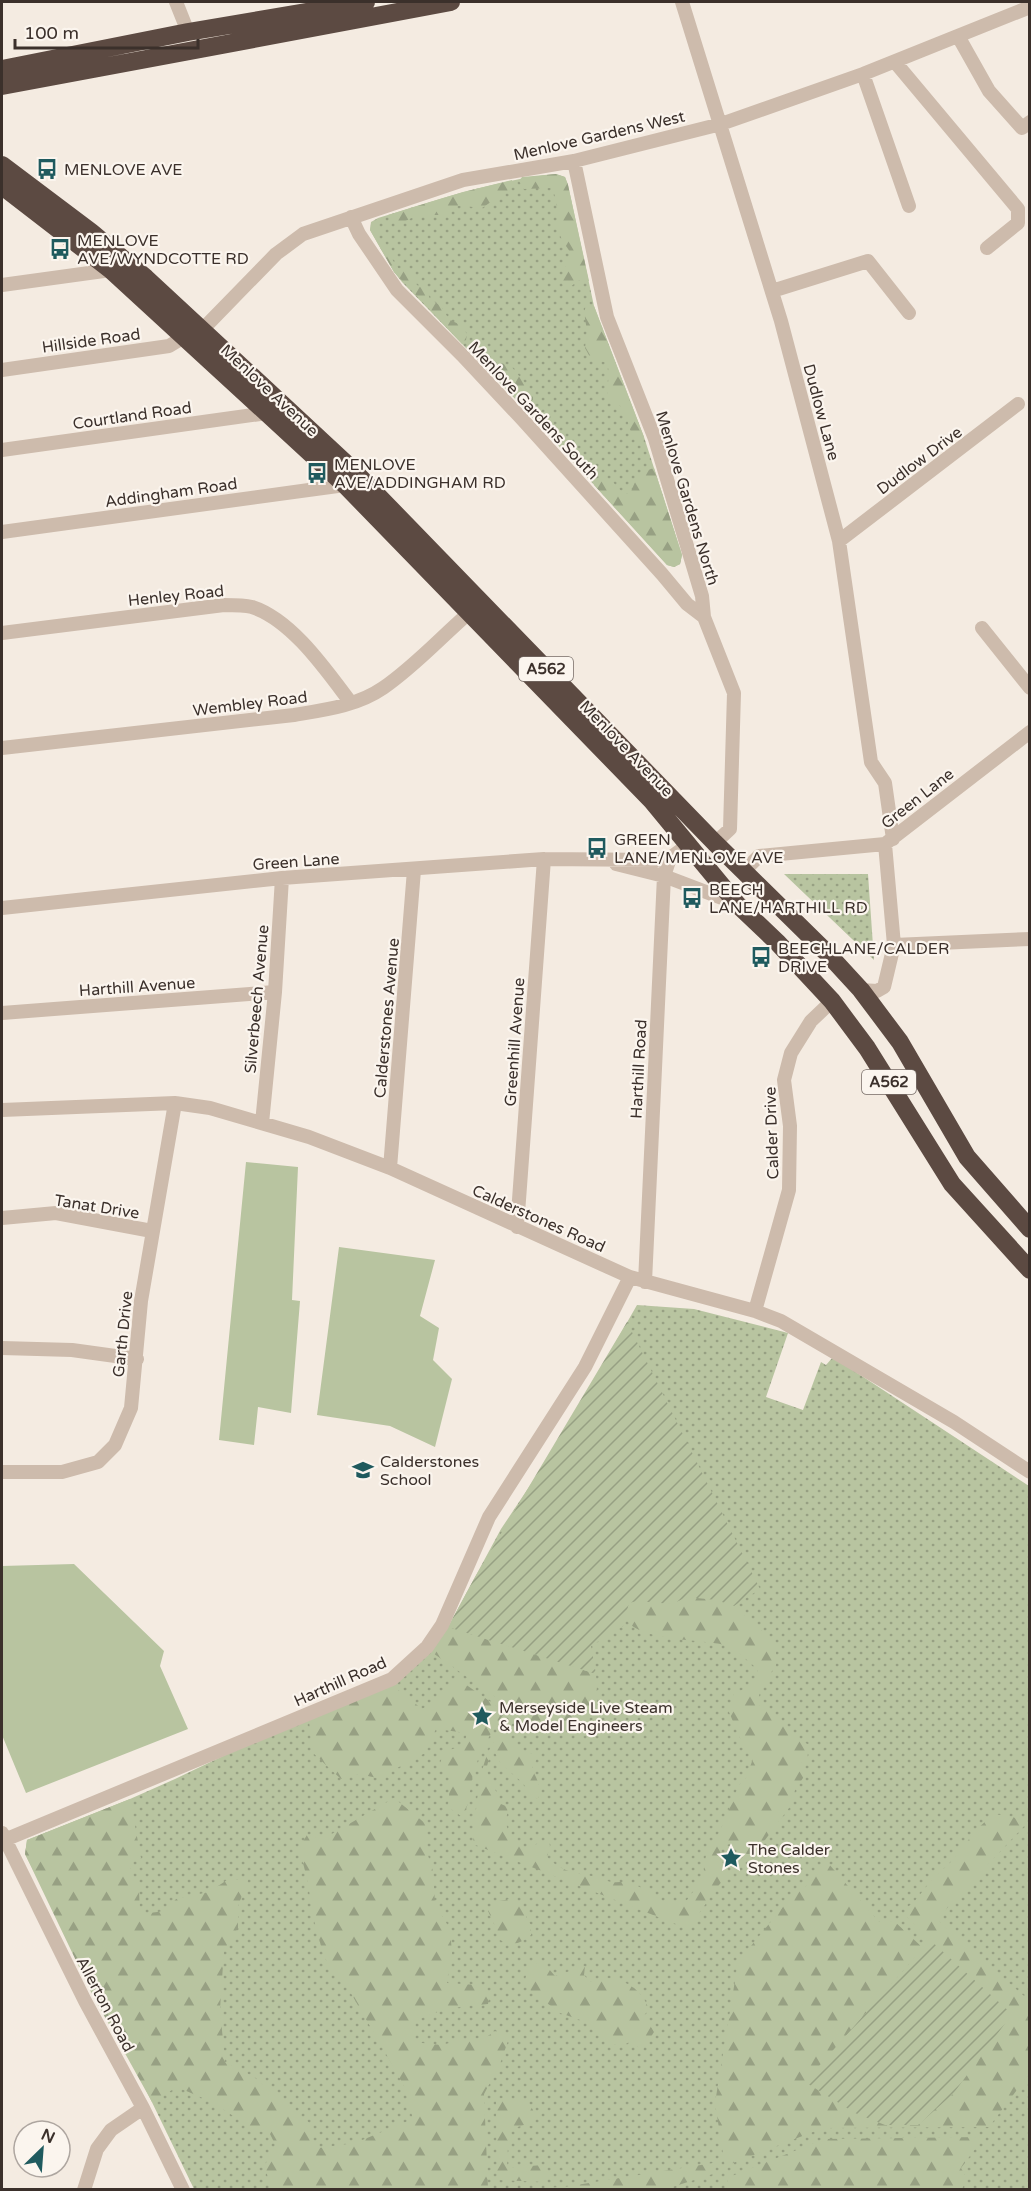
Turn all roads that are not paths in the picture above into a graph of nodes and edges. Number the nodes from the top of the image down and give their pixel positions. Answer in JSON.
{"nodes":[{"id":1,"x":176,"y":2,"type":"edge"},
{"id":2,"x":366,"y":2,"type":"edge"},
{"id":3,"x":452,"y":2,"type":"edge"},
{"id":4,"x":682,"y":2,"type":"edge"},
{"id":5,"x":1029,"y":7,"type":"edge"},
{"id":6,"x":188,"y":32,"type":"junction"},
{"id":7,"x":958,"y":36,"type":"junction"},
{"id":8,"x":895,"y":62,"type":"junction"},
{"id":9,"x":2,"y":69,"type":"edge"},
{"id":10,"x":863,"y":74,"type":"junction"},
{"id":11,"x":2,"y":86,"type":"edge"},
{"id":12,"x":1029,"y":122,"type":"edge"},
{"id":13,"x":721,"y":124,"type":"junction"},
{"id":14,"x":574,"y":161,"type":"junction"},
{"id":15,"x":2,"y":165,"type":"edge"},
{"id":16,"x":2,"y":186,"type":"edge"},
{"id":17,"x":9,"y":198,"type":"edge"},
{"id":18,"x":909,"y":206,"type":"dead end"},
{"id":19,"x":351,"y":217,"type":"junction"},
{"id":20,"x":987,"y":248,"type":"dead end"},
{"id":21,"x":111,"y":270,"type":"junction"},
{"id":22,"x":2,"y":285,"type":"edge"},
{"id":23,"x":772,"y":291,"type":"junction"},
{"id":24,"x":909,"y":313,"type":"dead end"},
{"id":25,"x":202,"y":330,"type":"junction"},
{"id":26,"x":184,"y":338,"type":"junction"},
{"id":27,"x":2,"y":370,"type":"edge"},
{"id":28,"x":1018,"y":404,"type":"dead end"},
{"id":29,"x":267,"y":413,"type":"junction"},
{"id":30,"x":2,"y":450,"type":"edge"},
{"id":31,"x":345,"y":485,"type":"junction"},
{"id":32,"x":2,"y":532,"type":"edge"},
{"id":33,"x":839,"y":541,"type":"junction"},
{"id":34,"x":470,"y":612,"type":"junction"},
{"id":35,"x":704,"y":617,"type":"junction"},
{"id":36,"x":982,"y":628,"type":"dead end"},
{"id":37,"x":2,"y":633,"type":"edge"},
{"id":38,"x":1029,"y":688,"type":"edge"},
{"id":39,"x":351,"y":702,"type":"junction"},
{"id":40,"x":1029,"y":732,"type":"edge"},
{"id":41,"x":2,"y":748,"type":"edge"},
{"id":42,"x":889,"y":841,"type":"junction"},
{"id":43,"x":715,"y":843,"type":"junction"},
{"id":44,"x":688,"y":845,"type":"junction"},
{"id":45,"x":595,"y":858,"type":"junction"},
{"id":46,"x":670,"y":858,"type":"junction"},
{"id":47,"x":544,"y":859,"type":"junction"},
{"id":48,"x":414,"y":870,"type":"junction"},
{"id":49,"x":744,"y":871,"type":"junction"},
{"id":50,"x":664,"y":876,"type":"junction"},
{"id":51,"x":282,"y":878,"type":"junction"},
{"id":52,"x":765,"y":892,"type":"junction"},
{"id":53,"x":740,"y":907,"type":"junction"},
{"id":54,"x":2,"y":908,"type":"edge"},
{"id":55,"x":1029,"y":939,"type":"edge"},
{"id":56,"x":894,"y":945,"type":"junction"},
{"id":57,"x":861,"y":990,"type":"junction"},
{"id":58,"x":275,"y":992,"type":"junction"},
{"id":59,"x":832,"y":1001,"type":"junction"},
{"id":60,"x":2,"y":1013,"type":"edge"},
{"id":61,"x":175,"y":1103,"type":"junction"},
{"id":62,"x":2,"y":1110,"type":"edge"},
{"id":63,"x":262,"y":1123,"type":"junction"},
{"id":64,"x":390,"y":1168,"type":"junction"},
{"id":65,"x":2,"y":1218,"type":"edge"},
{"id":66,"x":517,"y":1227,"type":"junction"},
{"id":67,"x":1029,"y":1229,"type":"edge"},
{"id":68,"x":152,"y":1231,"type":"junction"},
{"id":69,"x":1029,"y":1270,"type":"edge"},
{"id":70,"x":630,"y":1277,"type":"junction"},
{"id":71,"x":645,"y":1282,"type":"junction"},
{"id":72,"x":755,"y":1311,"type":"junction"},
{"id":73,"x":2,"y":1348,"type":"edge"},
{"id":74,"x":137,"y":1359,"type":"junction"},
{"id":75,"x":2,"y":1472,"type":"edge"},
{"id":76,"x":1029,"y":1472,"type":"edge"},
{"id":77,"x":2,"y":1838,"type":"edge"},
{"id":78,"x":144,"y":2108,"type":"junction"},
{"id":79,"x":84,"y":2190,"type":"edge"},
{"id":80,"x":183,"y":2190,"type":"edge"}],
"edges":[{"from":1,"to":6,"type":"street"},
{"from":2,"to":6,"type":"highway"},
{"from":3,"to":11,"type":"highway"},
{"from":4,"to":13,"type":"street","name":"Dudlow Lane"},
{"from":5,"to":7,"type":"street","name":"Menlove Gardens West"},
{"from":6,"to":9,"type":"highway"},
{"from":7,"to":8,"type":"street","name":"Menlove Gardens West"},
{"from":7,"to":12,"type":"street"},
{"from":8,"to":10,"type":"street","name":"Menlove Gardens West"},
{"from":8,"to":20,"type":"street"},
{"from":10,"to":13,"type":"street","name":"Menlove Gardens West"},
{"from":10,"to":18,"type":"street"},
{"from":13,"to":14,"type":"street","name":"Menlove Gardens West"},
{"from":13,"to":23,"type":"street","name":"Dudlow Lane"},
{"from":14,"to":19,"type":"street","name":"Menlove Gardens West"},
{"from":14,"to":35,"type":"street","name":"Menlove Gardens North"},
{"from":15,"to":25,"type":"highway","name":"Menlove Avenue","number":"A562"},
{"from":16,"to":17,"type":"highway","name":"Menlove Avenue","number":"A562"},
{"from":17,"to":21,"type":"highway","name":"Menlove Avenue","number":"A562"},
{"from":19,"to":25,"type":"street","name":"Menlove Gardens West"},
{"from":19,"to":35,"type":"street","name":"Menlove Gardens South"},
{"from":21,"to":22,"type":"street"},
{"from":21,"to":26,"type":"highway","name":"Menlove Avenue","number":"A562"},
{"from":23,"to":24,"type":"street"},
{"from":23,"to":33,"type":"street","name":"Dudlow Lane"},
{"from":25,"to":43,"type":"highway","name":"Menlove Avenue","number":"A562"},
{"from":26,"to":27,"type":"street","name":"Hillside Road"},
{"from":26,"to":29,"type":"highway","name":"Menlove Avenue","number":"A562"},
{"from":28,"to":33,"type":"street","name":"Dudlow Drive"},
{"from":29,"to":30,"type":"street","name":"Courtland Road"},
{"from":29,"to":31,"type":"highway","name":"Menlove Avenue","number":"A562"},
{"from":31,"to":32,"type":"street","name":"Addingham Road"},
{"from":31,"to":34,"type":"highway","name":"Menlove Avenue","number":"A562"},
{"from":33,"to":42,"type":"street","name":"Dudlow Lane"},
{"from":34,"to":39,"type":"street","name":"Wembley Road"},
{"from":34,"to":44,"type":"highway","name":"Menlove Avenue","number":"A562"},
{"from":35,"to":43,"type":"street","name":"Menlove Gardens North"},
{"from":36,"to":38,"type":"street"},
{"from":37,"to":39,"type":"street","name":"Henley Road"},
{"from":39,"to":41,"type":"street","name":"Wembley Road"},
{"from":40,"to":42,"type":"street","name":"Green Lane"},
{"from":42,"to":49,"type":"street","name":"Green Lane"},
{"from":42,"to":56,"type":"street","name":"Dudlow Lane"},
{"from":43,"to":44,"type":"highway"},
{"from":43,"to":49,"type":"highway","name":"Menlove Avenue","number":"A562"},
{"from":44,"to":46,"type":"street"},
{"from":44,"to":53,"type":"highway","name":"Menlove Avenue","number":"A562"},
{"from":45,"to":46,"type":"street","name":"Green Lane"},
{"from":45,"to":47,"type":"street","name":"Green Lane"},
{"from":45,"to":50,"type":"street","name":"Green Lane"},
{"from":46,"to":50,"type":"street","name":"Harthill Road"},
{"from":47,"to":48,"type":"street","name":"Green Lane"},
{"from":47,"to":66,"type":"street","name":"Greenhill Avenue"},
{"from":48,"to":51,"type":"street","name":"Green Lane"},
{"from":48,"to":64,"type":"street","name":"Calderstones Avenue"},
{"from":49,"to":52,"type":"highway","name":"Menlove Avenue","number":"A562"},
{"from":50,"to":53,"type":"street","name":"Green Lane"},
{"from":50,"to":71,"type":"street","name":"Harthill Road"},
{"from":51,"to":54,"type":"street","name":"Green Lane"},
{"from":51,"to":58,"type":"street","name":"Silverbeech Avenue"},
{"from":52,"to":53,"type":"highway"},
{"from":52,"to":57,"type":"highway","name":"Menlove Avenue","number":"A562"},
{"from":53,"to":59,"type":"highway","name":"Menlove Avenue","number":"A562"},
{"from":55,"to":56,"type":"street"},
{"from":56,"to":57,"type":"street","name":"Dudlow Lane"},
{"from":57,"to":67,"type":"highway","name":"Menlove Avenue","number":"A562"},
{"from":58,"to":60,"type":"street","name":"Harthill Avenue"},
{"from":58,"to":63,"type":"street","name":"Silverbeech Avenue"},
{"from":59,"to":69,"type":"highway","name":"Menlove Avenue","number":"A562"},
{"from":59,"to":72,"type":"street","name":"Calder Drive"},
{"from":61,"to":62,"type":"street","name":"Calderstones Road"},
{"from":61,"to":63,"type":"street","name":"Calderstones Road"},
{"from":61,"to":68,"type":"street","name":"Garth Drive"},
{"from":63,"to":64,"type":"street","name":"Calderstones Road"},
{"from":64,"to":66,"type":"street","name":"Calderstones Road"},
{"from":65,"to":68,"type":"street","name":"Tanat Drive"},
{"from":66,"to":70,"type":"street","name":"Calderstones Road"},
{"from":68,"to":74,"type":"street","name":"Garth Drive"},
{"from":70,"to":71,"type":"street","name":"Calderstones Road"},
{"from":70,"to":77,"type":"street","name":"Harthill Road"},
{"from":71,"to":72,"type":"street","name":"Calderstones Road"},
{"from":72,"to":76,"type":"street","name":"Calderstones Road"},
{"from":73,"to":74,"type":"street"},
{"from":74,"to":75,"type":"street","name":"Garth Drive"},
{"from":77,"to":78,"type":"street","name":"Allerton Road"},
{"from":78,"to":79,"type":"street"},
{"from":78,"to":80,"type":"street","name":"Allerton Road"}]}
